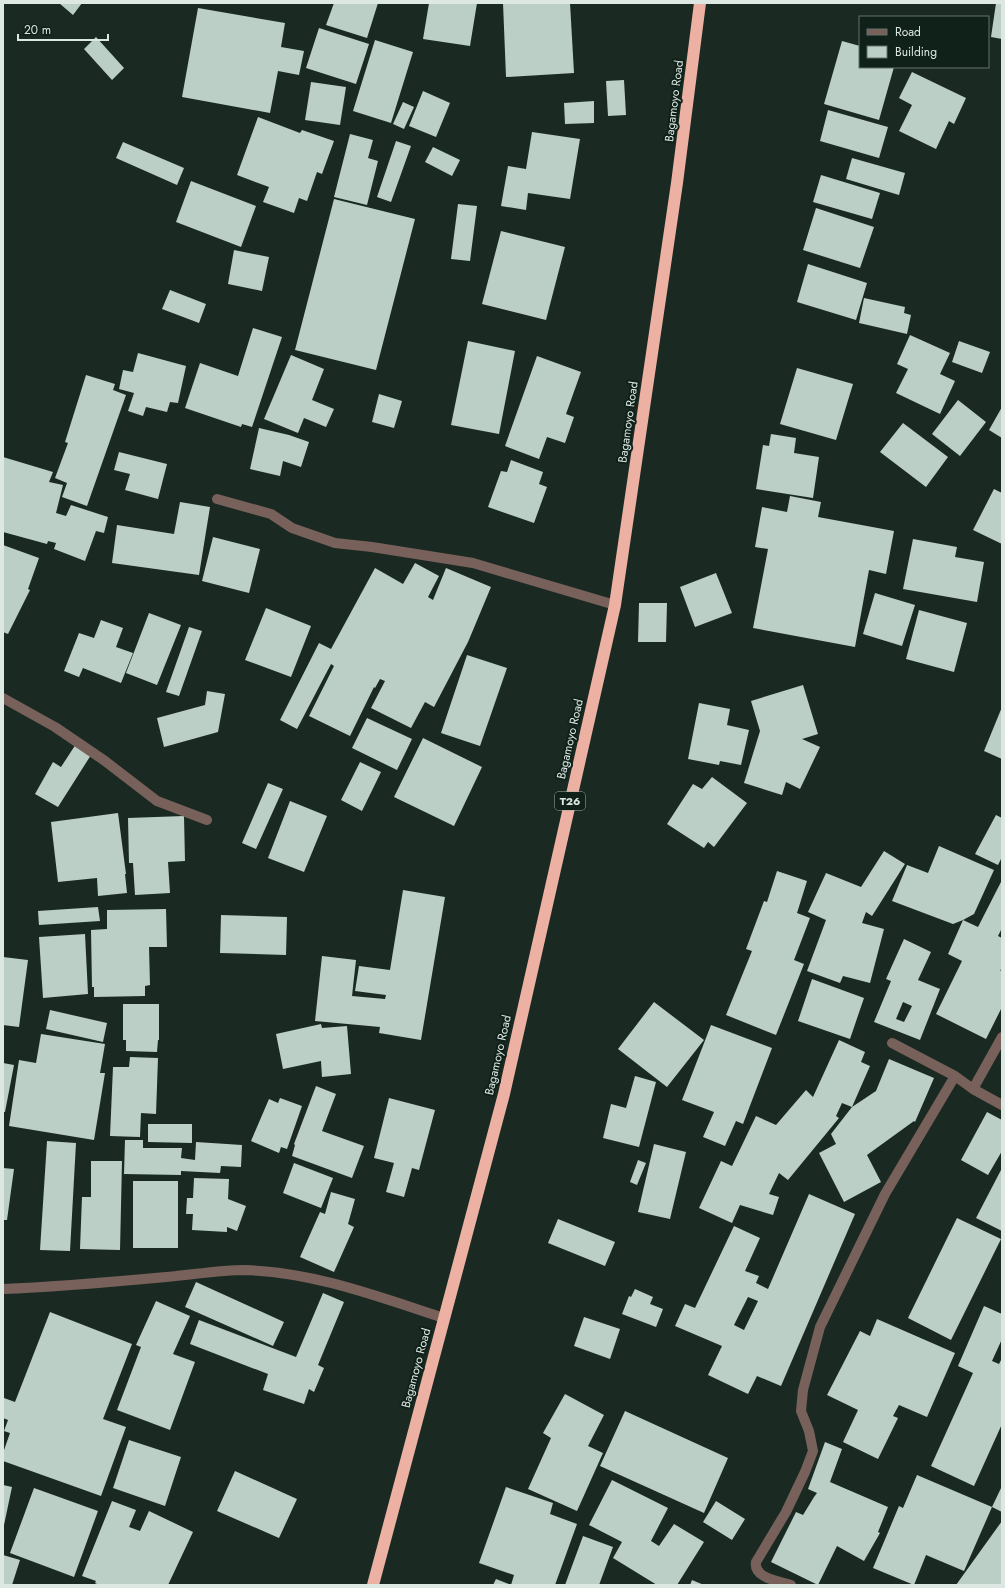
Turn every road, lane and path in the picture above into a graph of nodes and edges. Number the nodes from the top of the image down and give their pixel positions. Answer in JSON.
{"nodes":[{"id":1,"x":700,"y":3,"type":"edge"},
{"id":2,"x":217,"y":499,"type":"dead end"},
{"id":3,"x":615,"y":605,"type":"junction"},
{"id":4,"x":3,"y":698,"type":"edge"},
{"id":5,"x":207,"y":820,"type":"dead end"},
{"id":6,"x":1002,"y":1037,"type":"edge"},
{"id":7,"x":892,"y":1043,"type":"dead end"},
{"id":8,"x":955,"y":1076,"type":"junction"},
{"id":9,"x":973,"y":1089,"type":"junction"},
{"id":10,"x":1002,"y":1105,"type":"edge"},
{"id":11,"x":3,"y":1289,"type":"edge"},
{"id":12,"x":444,"y":1318,"type":"junction"},
{"id":13,"x":373,"y":1585,"type":"edge"},
{"id":14,"x":791,"y":1585,"type":"edge"}],
"edges":[{"from":1,"to":3,"type":"highway","name":"Bagamoyo Road","number":"T26"},
{"from":2,"to":3,"type":"street"},
{"from":3,"to":12,"type":"highway","name":"Bagamoyo Road","number":"T26"},
{"from":4,"to":5,"type":"street"},
{"from":6,"to":9,"type":"street"},
{"from":7,"to":8,"type":"street"},
{"from":8,"to":9,"type":"street"},
{"from":8,"to":14,"type":"street"},
{"from":9,"to":10,"type":"street"},
{"from":11,"to":12,"type":"street"},
{"from":12,"to":13,"type":"highway","name":"Bagamoyo Road","number":"T26"}]}
